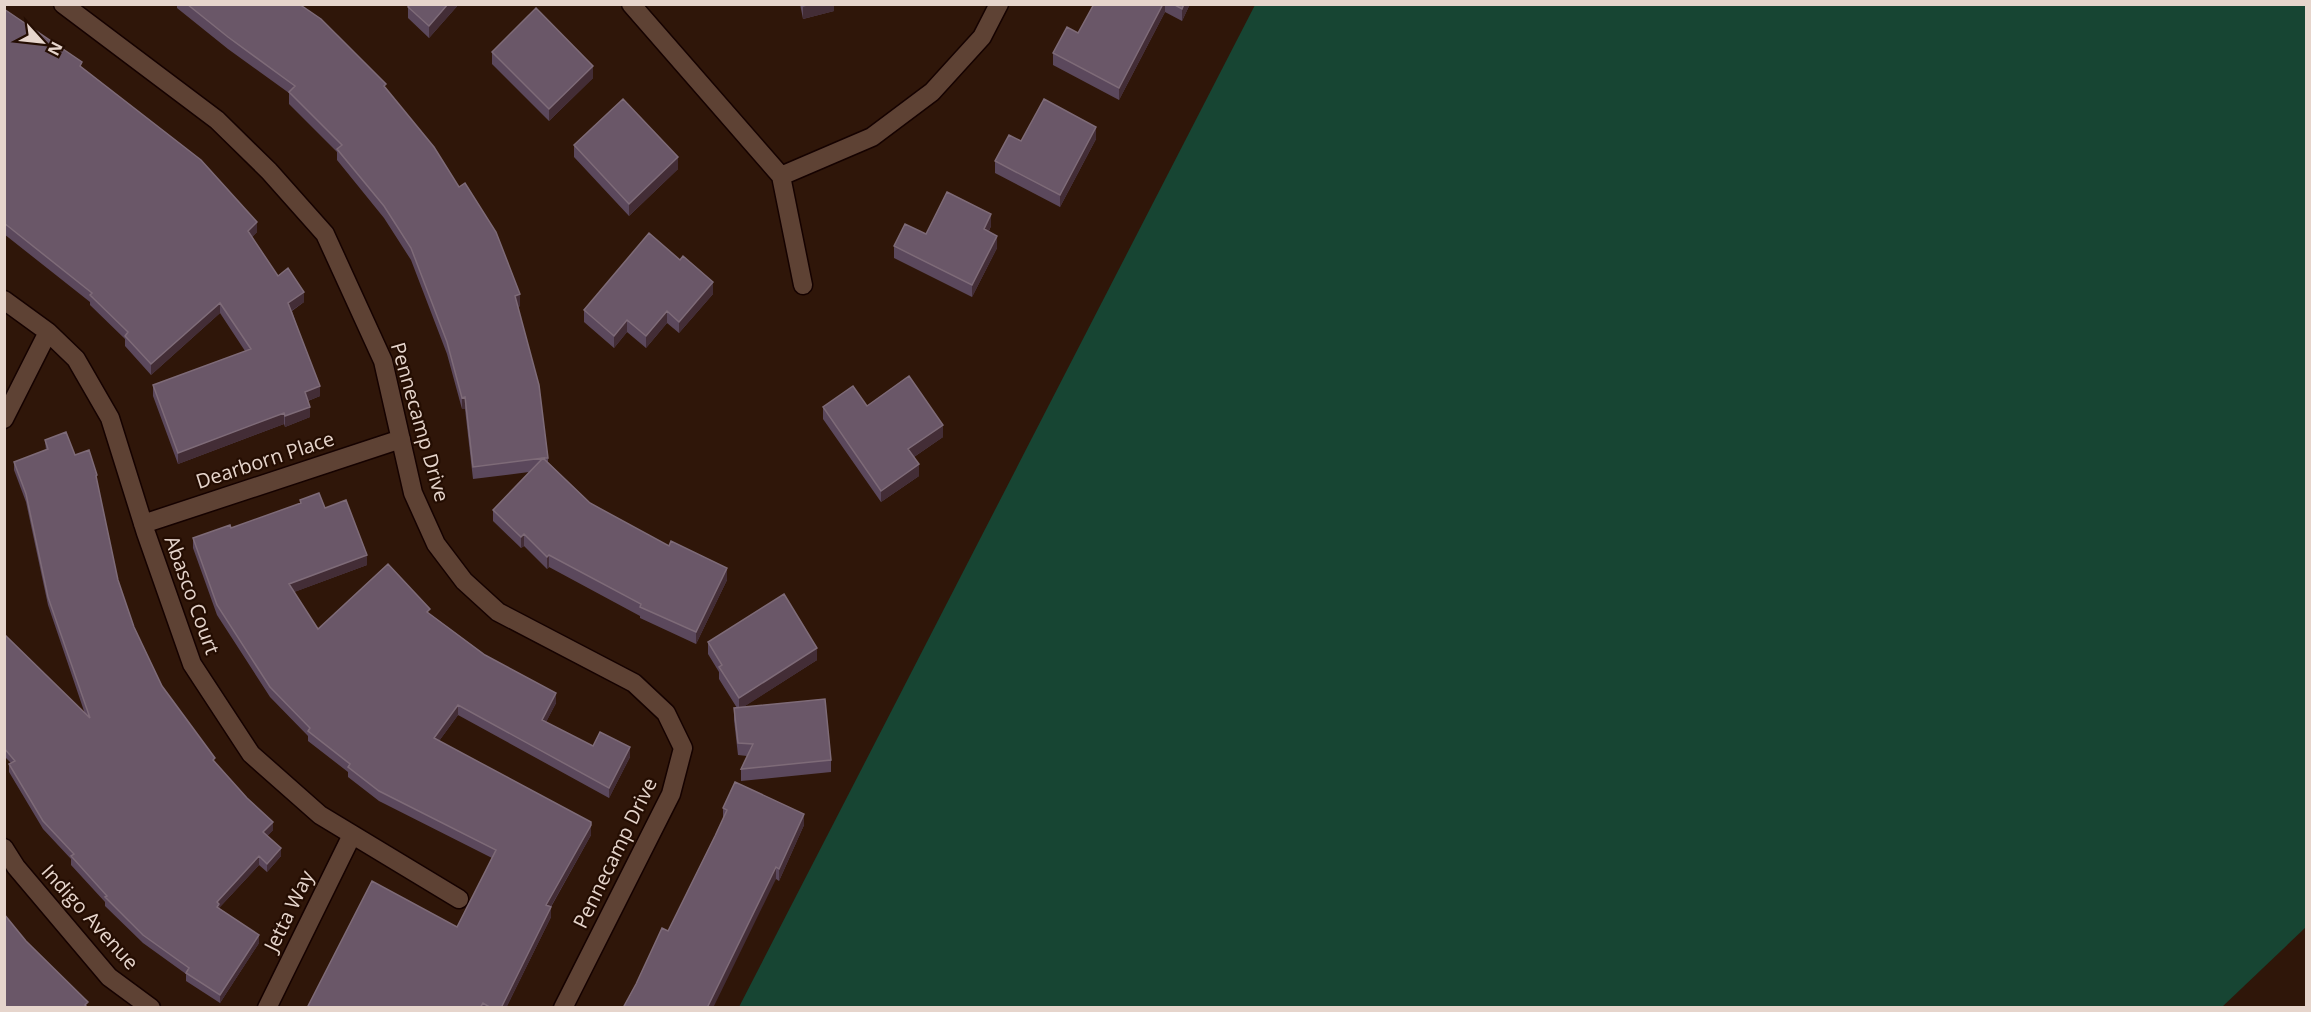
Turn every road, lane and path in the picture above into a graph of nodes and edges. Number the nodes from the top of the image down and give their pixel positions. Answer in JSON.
{"nodes":[{"id":1,"x":63,"y":4,"type":"edge"},
{"id":2,"x":631,"y":4,"type":"edge"},
{"id":3,"x":999,"y":4,"type":"edge"},
{"id":4,"x":781,"y":176,"type":"junction"},
{"id":5,"x":803,"y":285,"type":"dead end"},
{"id":6,"x":4,"y":300,"type":"edge"},
{"id":7,"x":48,"y":332,"type":"junction"},
{"id":8,"x":4,"y":419,"type":"edge"},
{"id":9,"x":401,"y":439,"type":"junction"},
{"id":10,"x":143,"y":525,"type":"junction"},
{"id":11,"x":352,"y":835,"type":"junction"},
{"id":12,"x":4,"y":848,"type":"edge"},
{"id":13,"x":459,"y":899,"type":"dead end"},
{"id":14,"x":151,"y":1008,"type":"edge"},
{"id":15,"x":267,"y":1008,"type":"edge"},
{"id":16,"x":563,"y":1008,"type":"edge"}],
"edges":[{"from":1,"to":9,"type":"street","name":"Pennecamp Drive"},
{"from":2,"to":4,"type":"street"},
{"from":3,"to":4,"type":"street"},
{"from":4,"to":5,"type":"street"},
{"from":6,"to":7,"type":"street","name":"Abasco Court"},
{"from":7,"to":8,"type":"street"},
{"from":7,"to":10,"type":"street","name":"Abasco Court"},
{"from":9,"to":10,"type":"street","name":"Dearborn Place"},
{"from":9,"to":16,"type":"street","name":"Pennecamp Drive"},
{"from":10,"to":11,"type":"street","name":"Abasco Court"},
{"from":11,"to":13,"type":"street","name":"Abasco Court"},
{"from":11,"to":15,"type":"street","name":"Jetta Way"},
{"from":12,"to":14,"type":"street","name":"Indigo Avenue"}]}
